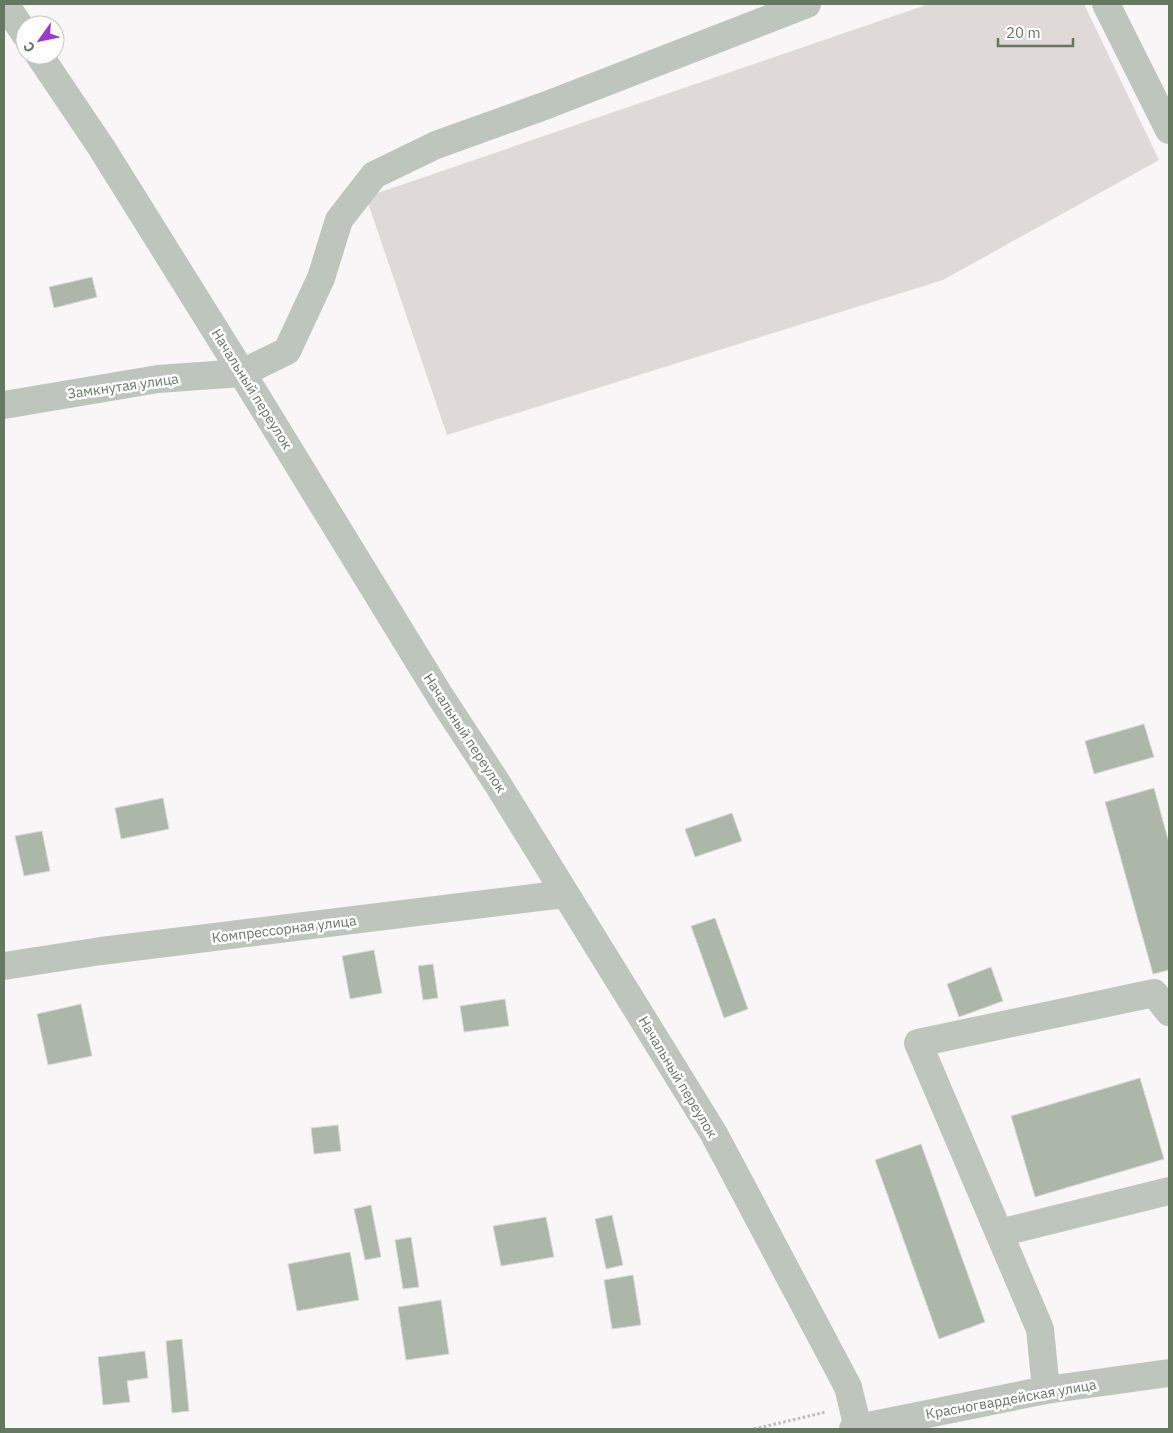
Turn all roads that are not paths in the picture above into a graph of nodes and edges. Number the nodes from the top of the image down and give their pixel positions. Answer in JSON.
{"nodes":[{"id":1,"x":5,"y":4,"type":"edge"},
{"id":2,"x":806,"y":4,"type":"edge"},
{"id":3,"x":1106,"y":4,"type":"edge"},
{"id":4,"x":15,"y":19,"type":"edge"},
{"id":5,"x":46,"y":65,"type":"edge"},
{"id":6,"x":1169,"y":130,"type":"edge"},
{"id":7,"x":242,"y":373,"type":"junction"},
{"id":8,"x":4,"y":405,"type":"edge"},
{"id":9,"x":565,"y":894,"type":"junction"},
{"id":10,"x":4,"y":966,"type":"edge"},
{"id":11,"x":1169,"y":1012,"type":"edge"},
{"id":12,"x":1169,"y":1190,"type":"edge"},
{"id":13,"x":999,"y":1233,"type":"junction"},
{"id":14,"x":1169,"y":1373,"type":"edge"},
{"id":15,"x":1046,"y":1390,"type":"junction"},
{"id":16,"x":856,"y":1429,"type":"edge"}],
"edges":[{"from":1,"to":4,"type":"street"},
{"from":2,"to":7,"type":"street"},
{"from":3,"to":6,"type":"street"},
{"from":5,"to":7,"type":"street","name":"Начальный переулок"},
{"from":7,"to":8,"type":"street","name":"Замкнутая улица"},
{"from":7,"to":9,"type":"street","name":"Начальный переулок"},
{"from":9,"to":10,"type":"street","name":"Компрессорная улица"},
{"from":9,"to":16,"type":"street","name":"Начальный переулок"},
{"from":11,"to":13,"type":"street"},
{"from":12,"to":13,"type":"street"},
{"from":13,"to":15,"type":"street"},
{"from":14,"to":15,"type":"street","name":"Красногвардейская улица"},
{"from":15,"to":16,"type":"street","name":"Красногвардейская улица"}]}
